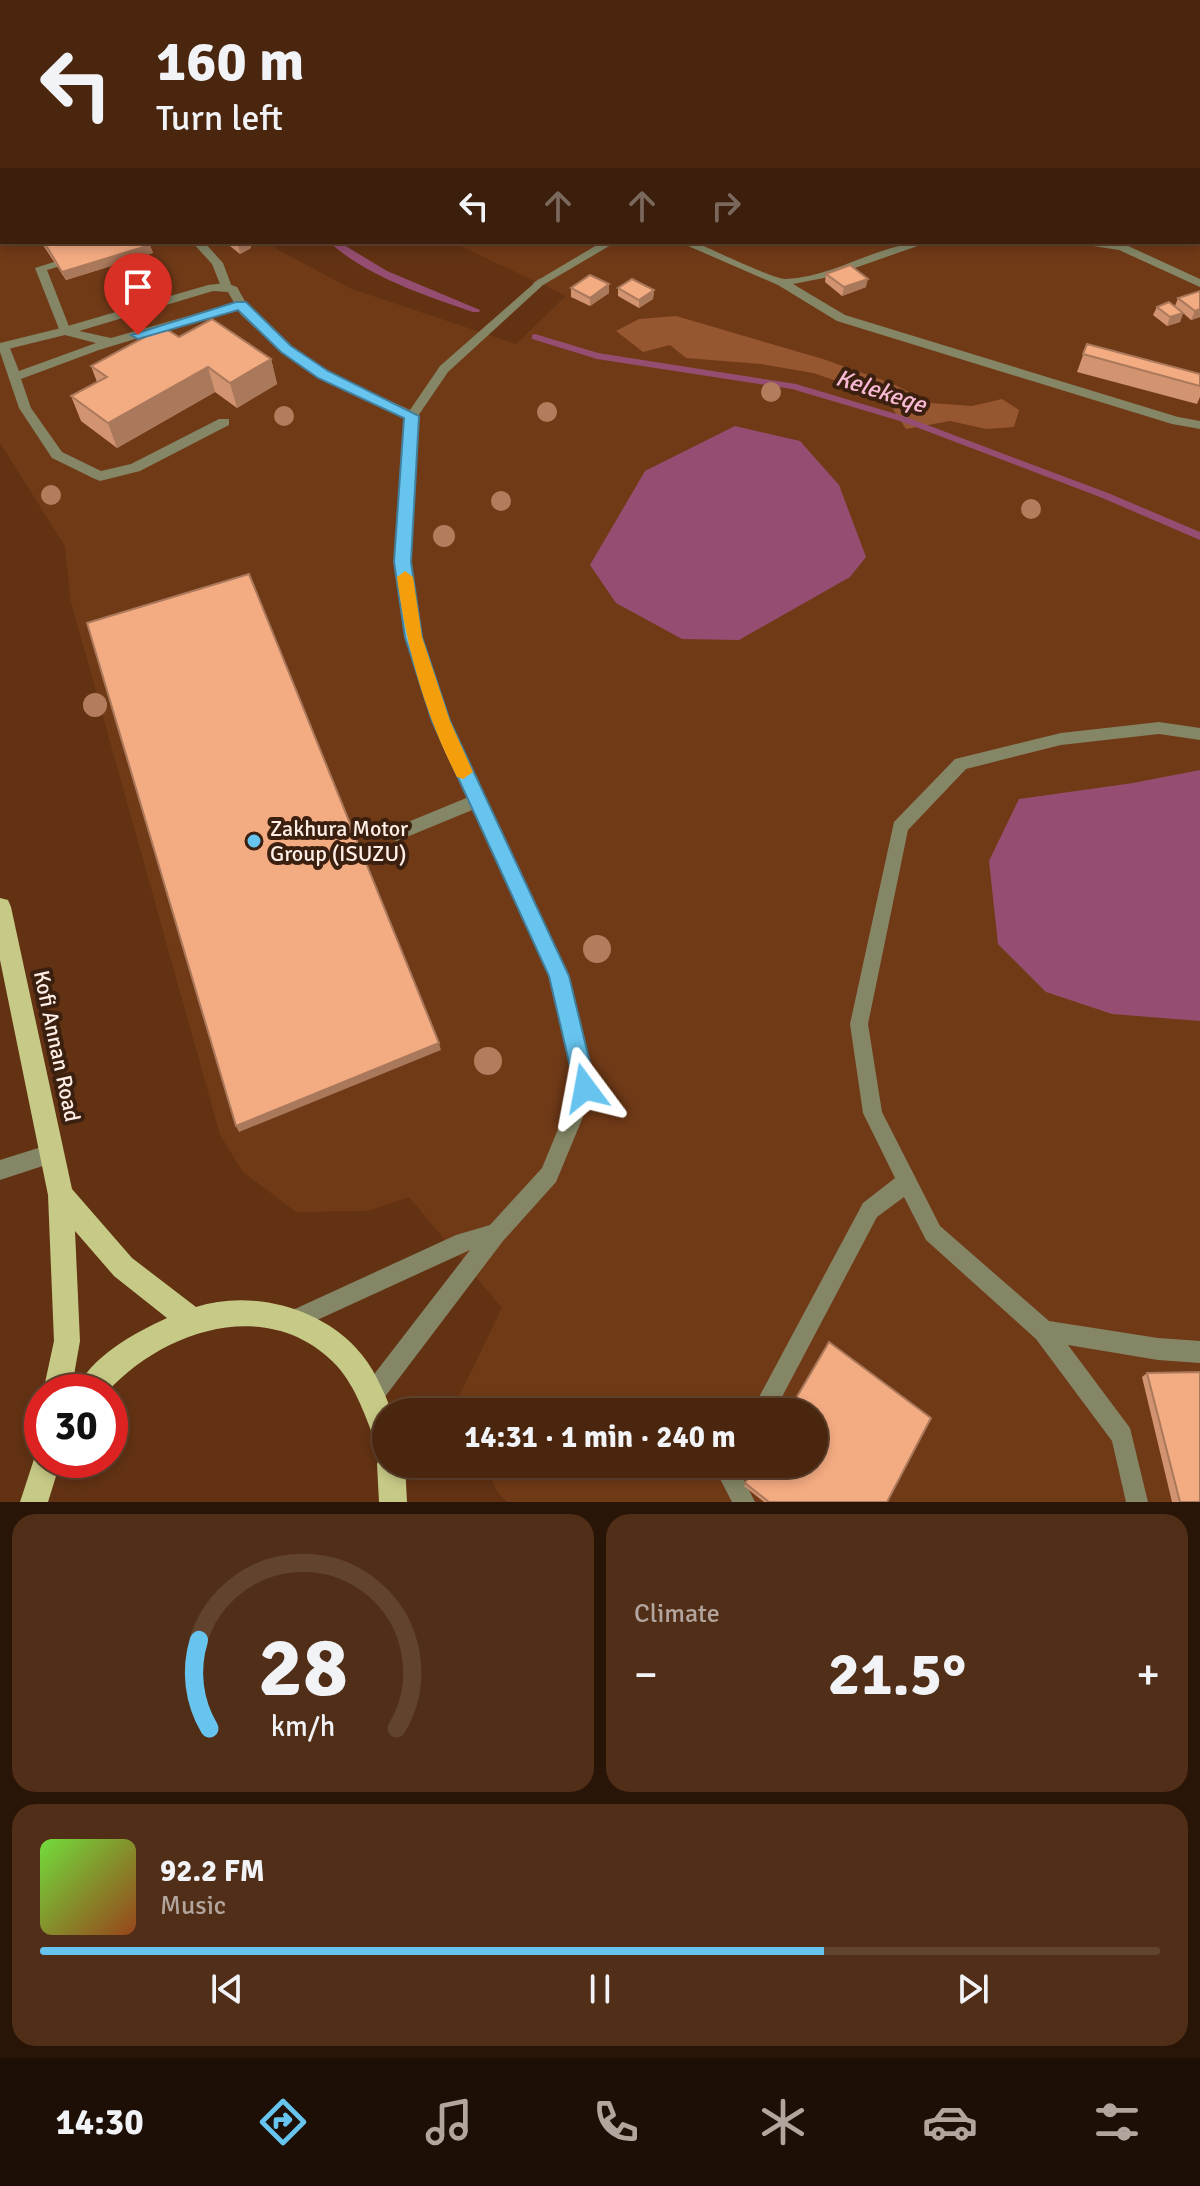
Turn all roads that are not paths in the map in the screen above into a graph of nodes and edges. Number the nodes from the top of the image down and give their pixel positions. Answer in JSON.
{"nodes":[{"id":1,"x":200,"y":244,"type":"edge"},
{"id":2,"x":607,"y":244,"type":"edge"},
{"id":3,"x":690,"y":244,"type":"edge"},
{"id":4,"x":917,"y":244,"type":"edge"},
{"id":5,"x":1101,"y":244,"type":"edge"},
{"id":6,"x":84,"y":255,"type":"edge"},
{"id":7,"x":782,"y":283,"type":"junction"},
{"id":8,"x":1200,"y":283,"type":"edge"},
{"id":9,"x":226,"y":287,"type":"junction"},
{"id":10,"x":241,"y":305,"type":"junction"},
{"id":11,"x":65,"y":331,"type":"junction"},
{"id":12,"x":112,"y":343,"type":"junction"},
{"id":13,"x":2,"y":346,"type":"edge"},
{"id":14,"x":14,"y":377,"type":"junction"},
{"id":15,"x":412,"y":416,"type":"junction"},
{"id":16,"x":224,"y":422,"type":"dead end"},
{"id":17,"x":1200,"y":425,"type":"edge"},
{"id":18,"x":1200,"y":734,"type":"edge"},
{"id":19,"x":476,"y":801,"type":"junction"},
{"id":20,"x":397,"y":834,"type":"dead end"},
{"id":21,"x":0,"y":907,"type":"edge"},
{"id":22,"x":51,"y":1154,"type":"junction"},
{"id":23,"x":0,"y":1170,"type":"edge"},
{"id":24,"x":907,"y":1182,"type":"junction"},
{"id":25,"x":61,"y":1195,"type":"junction"},
{"id":26,"x":496,"y":1234,"type":"junction"},
{"id":27,"x":191,"y":1320,"type":"junction"},
{"id":28,"x":291,"y":1321,"type":"junction"},
{"id":29,"x":1044,"y":1331,"type":"junction"},
{"id":30,"x":1200,"y":1352,"type":"edge"},
{"id":31,"x":61,"y":1374,"type":"edge"},
{"id":32,"x":103,"y":1374,"type":"edge"},
{"id":33,"x":373,"y":1394,"type":"junction"},
{"id":34,"x":374,"y":1398,"type":"edge"},
{"id":35,"x":769,"y":1398,"type":"edge"},
{"id":36,"x":40,"y":1478,"type":"edge"},
{"id":37,"x":392,"y":1478,"type":"edge"},
{"id":38,"x":731,"y":1478,"type":"edge"},
{"id":39,"x":34,"y":1502,"type":"edge"},
{"id":40,"x":393,"y":1502,"type":"edge"},
{"id":41,"x":744,"y":1502,"type":"edge"},
{"id":42,"x":1137,"y":1502,"type":"edge"}],
"edges":[{"from":1,"to":9,"type":"street"},
{"from":2,"to":15,"type":"street"},
{"from":3,"to":7,"type":"street"},
{"from":4,"to":7,"type":"street"},
{"from":5,"to":8,"type":"street"},
{"from":6,"to":11,"type":"street"},
{"from":7,"to":17,"type":"street"},
{"from":9,"to":10,"type":"street"},
{"from":9,"to":11,"type":"street"},
{"from":10,"to":12,"type":"street"},
{"from":10,"to":15,"type":"street"},
{"from":11,"to":12,"type":"street"},
{"from":11,"to":13,"type":"street"},
{"from":12,"to":14,"type":"street"},
{"from":13,"to":14,"type":"street"},
{"from":14,"to":16,"type":"street"},
{"from":15,"to":19,"type":"street"},
{"from":18,"to":24,"type":"street"},
{"from":19,"to":20,"type":"street"},
{"from":19,"to":26,"type":"street"},
{"from":21,"to":22,"type":"main road","name":"Kofi Annan Road"},
{"from":22,"to":23,"type":"street"},
{"from":22,"to":25,"type":"main road","name":"Kofi Annan Road"},
{"from":24,"to":29,"type":"street"},
{"from":24,"to":35,"type":"street"},
{"from":25,"to":27,"type":"main road","name":"Kofi Annan Road"},
{"from":25,"to":31,"type":"main road","name":"Kofi Annan Road"},
{"from":26,"to":28,"type":"street"},
{"from":26,"to":33,"type":"street"},
{"from":27,"to":28,"type":"main road"},
{"from":27,"to":32,"type":"main road"},
{"from":28,"to":33,"type":"main road"},
{"from":29,"to":30,"type":"street"},
{"from":29,"to":42,"type":"street"},
{"from":33,"to":34,"type":"main road"},
{"from":36,"to":39,"type":"main road"},
{"from":37,"to":40,"type":"main road"},
{"from":38,"to":41,"type":"street"}]}
